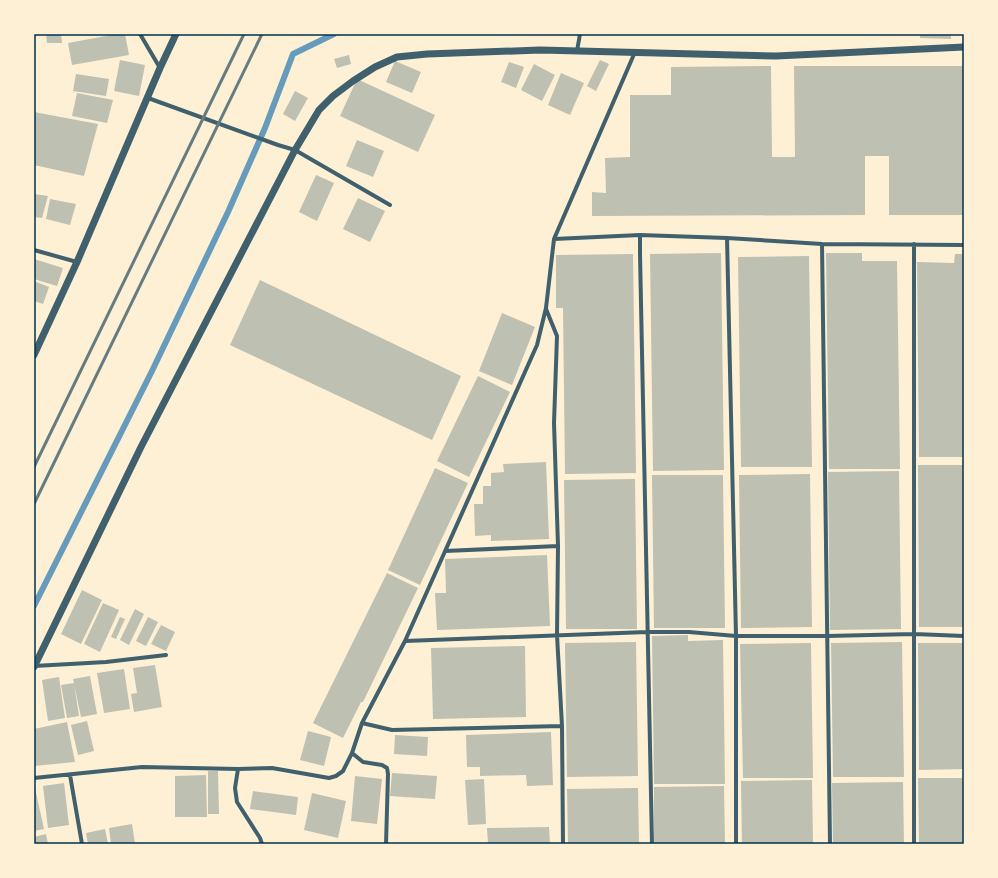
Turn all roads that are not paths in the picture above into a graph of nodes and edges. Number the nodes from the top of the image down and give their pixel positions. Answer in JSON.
{"nodes":[{"id":1,"x":140,"y":34,"type":"edge"},
{"id":2,"x":176,"y":34,"type":"edge"},
{"id":3,"x":580,"y":35,"type":"edge"},
{"id":4,"x":964,"y":47,"type":"edge"},
{"id":5,"x":577,"y":51,"type":"junction"},
{"id":6,"x":635,"y":52,"type":"junction"},
{"id":7,"x":160,"y":68,"type":"junction"},
{"id":8,"x":148,"y":98,"type":"junction"},
{"id":9,"x":295,"y":150,"type":"junction"},
{"id":10,"x":390,"y":205,"type":"dead end"},
{"id":11,"x":640,"y":236,"type":"junction"},
{"id":12,"x":727,"y":238,"type":"junction"},
{"id":13,"x":554,"y":239,"type":"junction"},
{"id":14,"x":822,"y":244,"type":"junction"},
{"id":15,"x":914,"y":244,"type":"junction"},
{"id":16,"x":964,"y":245,"type":"edge"},
{"id":17,"x":34,"y":250,"type":"edge"},
{"id":18,"x":77,"y":262,"type":"junction"},
{"id":19,"x":546,"y":308,"type":"junction"},
{"id":20,"x":34,"y":355,"type":"edge"},
{"id":21,"x":558,"y":546,"type":"junction"},
{"id":22,"x":445,"y":551,"type":"junction"},
{"id":23,"x":647,"y":632,"type":"junction"},
{"id":24,"x":914,"y":634,"type":"junction"},
{"id":25,"x":557,"y":635,"type":"junction"},
{"id":26,"x":736,"y":636,"type":"junction"},
{"id":27,"x":827,"y":636,"type":"junction"},
{"id":28,"x":964,"y":636,"type":"edge"},
{"id":29,"x":405,"y":641,"type":"junction"},
{"id":30,"x":166,"y":655,"type":"dead end"},
{"id":31,"x":34,"y":667,"type":"edge"},
{"id":32,"x":362,"y":723,"type":"junction"},
{"id":33,"x":562,"y":726,"type":"junction"},
{"id":34,"x":352,"y":753,"type":"junction"},
{"id":35,"x":238,"y":769,"type":"junction"},
{"id":36,"x":70,"y":775,"type":"junction"},
{"id":37,"x":34,"y":778,"type":"edge"},
{"id":38,"x":82,"y":844,"type":"edge"},
{"id":39,"x":262,"y":844,"type":"edge"},
{"id":40,"x":386,"y":844,"type":"edge"},
{"id":41,"x":563,"y":844,"type":"edge"},
{"id":42,"x":652,"y":844,"type":"edge"},
{"id":43,"x":736,"y":844,"type":"edge"},
{"id":44,"x":830,"y":844,"type":"edge"},
{"id":45,"x":914,"y":844,"type":"edge"}],
"edges":[{"from":1,"to":7,"type":"street"},
{"from":2,"to":7,"type":"street"},
{"from":3,"to":5,"type":"street"},
{"from":4,"to":6,"type":"street"},
{"from":5,"to":6,"type":"street"},
{"from":5,"to":9,"type":"street"},
{"from":6,"to":13,"type":"street"},
{"from":7,"to":8,"type":"street"},
{"from":8,"to":9,"type":"street"},
{"from":8,"to":18,"type":"street"},
{"from":9,"to":10,"type":"street"},
{"from":9,"to":31,"type":"street"},
{"from":11,"to":12,"type":"street"},
{"from":11,"to":13,"type":"street"},
{"from":11,"to":23,"type":"street"},
{"from":12,"to":14,"type":"street"},
{"from":12,"to":26,"type":"street"},
{"from":13,"to":19,"type":"street"},
{"from":14,"to":15,"type":"street"},
{"from":14,"to":27,"type":"street"},
{"from":15,"to":16,"type":"street"},
{"from":15,"to":24,"type":"street"},
{"from":17,"to":18,"type":"street"},
{"from":18,"to":20,"type":"street"},
{"from":19,"to":21,"type":"street"},
{"from":19,"to":22,"type":"street"},
{"from":21,"to":22,"type":"street"},
{"from":21,"to":25,"type":"street"},
{"from":22,"to":29,"type":"street"},
{"from":23,"to":25,"type":"street"},
{"from":23,"to":26,"type":"street"},
{"from":23,"to":42,"type":"street"},
{"from":24,"to":27,"type":"street"},
{"from":24,"to":28,"type":"street"},
{"from":24,"to":45,"type":"street"},
{"from":25,"to":29,"type":"street"},
{"from":25,"to":33,"type":"street"},
{"from":26,"to":27,"type":"street"},
{"from":26,"to":43,"type":"street"},
{"from":27,"to":44,"type":"street"},
{"from":29,"to":32,"type":"street"},
{"from":30,"to":31,"type":"street"},
{"from":32,"to":33,"type":"street"},
{"from":32,"to":34,"type":"street"},
{"from":33,"to":41,"type":"street"},
{"from":34,"to":35,"type":"street"},
{"from":34,"to":40,"type":"street"},
{"from":35,"to":36,"type":"street"},
{"from":35,"to":39,"type":"street"},
{"from":36,"to":37,"type":"street"},
{"from":36,"to":38,"type":"street"}]}
